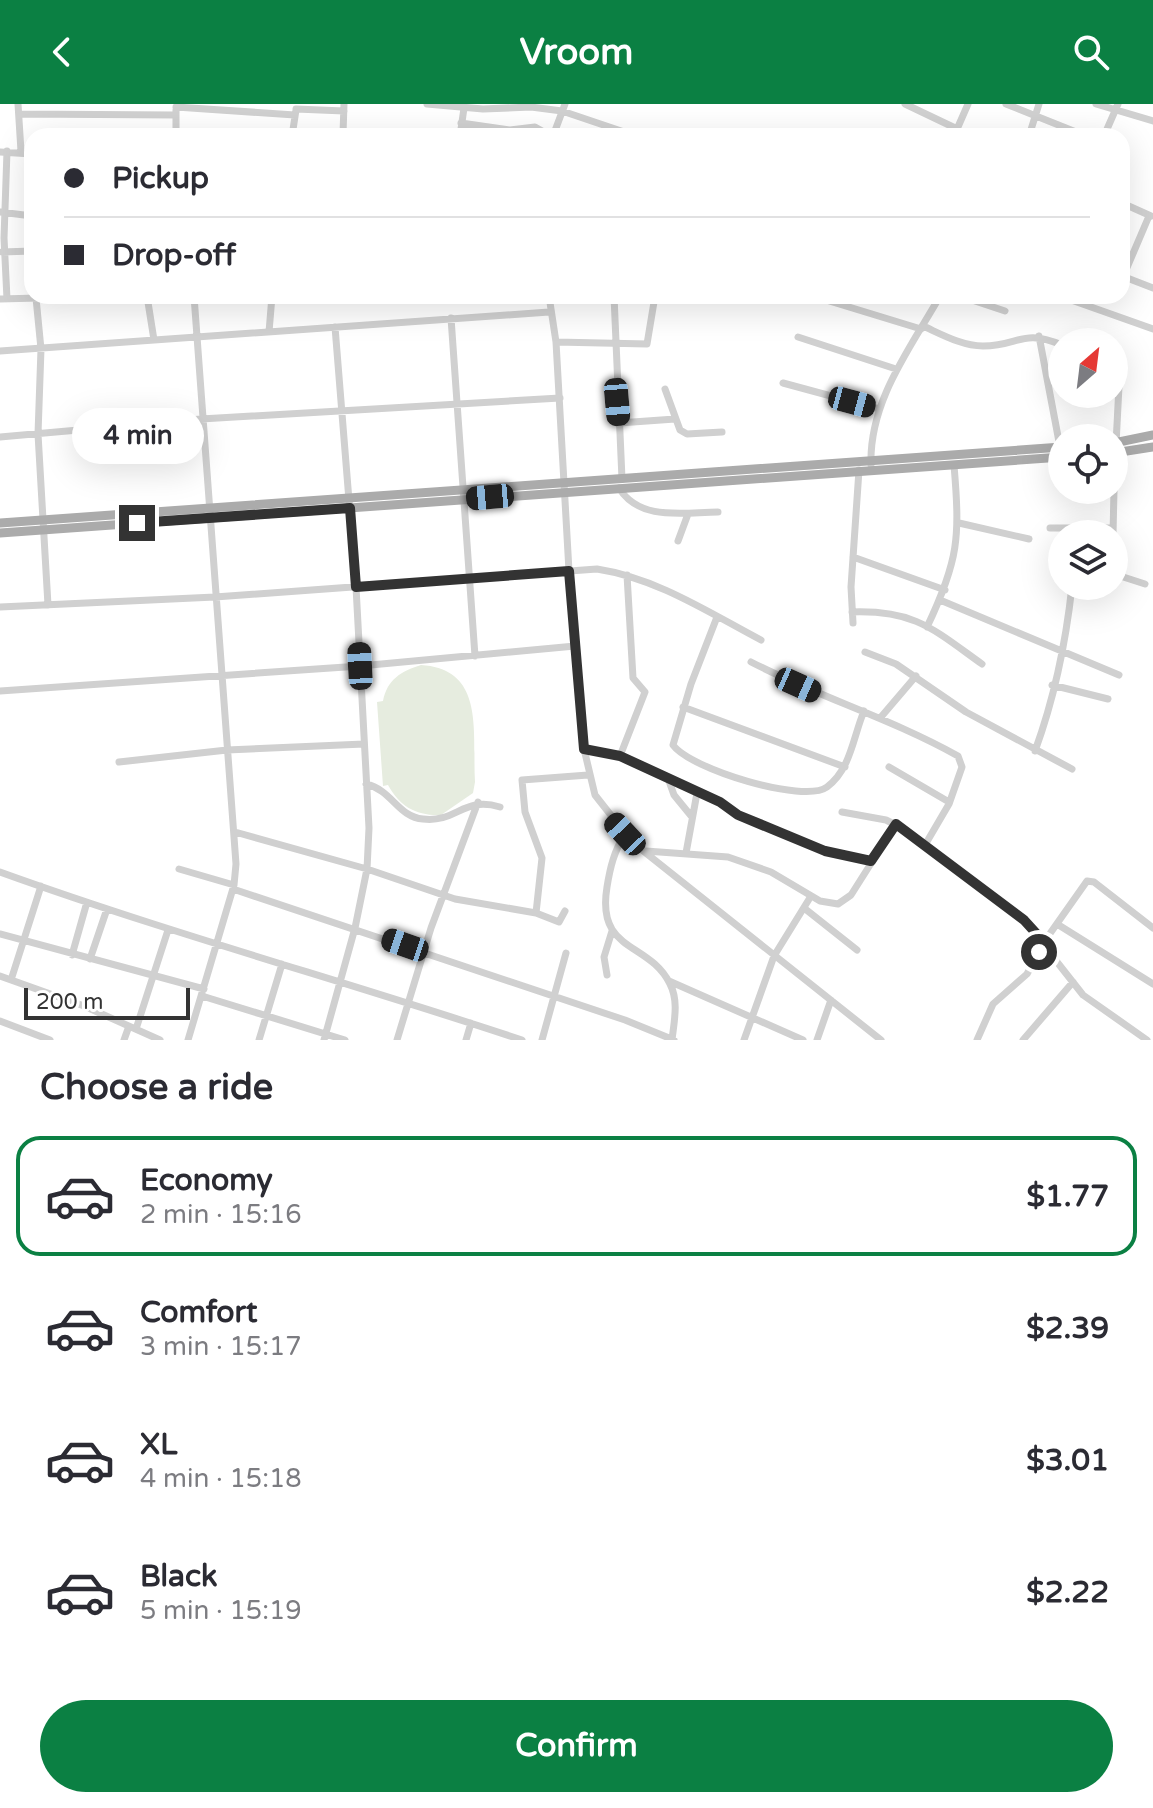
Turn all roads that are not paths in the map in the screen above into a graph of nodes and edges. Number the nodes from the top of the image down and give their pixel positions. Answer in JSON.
{"nodes":[{"id":1,"x":18,"y":104,"type":"edge"},
{"id":2,"x":114,"y":104,"type":"edge"},
{"id":3,"x":427,"y":104,"type":"edge"},
{"id":4,"x":905,"y":104,"type":"edge"},
{"id":5,"x":968,"y":104,"type":"edge"},
{"id":6,"x":1006,"y":104,"type":"edge"},
{"id":7,"x":1039,"y":104,"type":"edge"},
{"id":8,"x":1096,"y":104,"type":"edge"},
{"id":9,"x":1117,"y":107,"type":"edge"},
{"id":10,"x":344,"y":108,"type":"edge"},
{"id":11,"x":464,"y":108,"type":"junction"},
{"id":12,"x":563,"y":108,"type":"edge"},
{"id":13,"x":176,"y":109,"type":"edge"},
{"id":14,"x":296,"y":109,"type":"edge"},
{"id":15,"x":19,"y":114,"type":"junction"},
{"id":16,"x":114,"y":115,"type":"junction"},
{"id":17,"x":1036,"y":115,"type":"junction"},
{"id":18,"x":1153,"y":121,"type":"edge"},
{"id":19,"x":461,"y":123,"type":"junction"},
{"id":20,"x":348,"y":128,"type":"edge"},
{"id":21,"x":461,"y":128,"type":"edge"},
{"id":22,"x":496,"y":128,"type":"edge"},
{"id":23,"x":555,"y":128,"type":"edge"},
{"id":24,"x":615,"y":128,"type":"edge"},
{"id":25,"x":947,"y":128,"type":"edge"},
{"id":26,"x":958,"y":128,"type":"edge"},
{"id":27,"x":1032,"y":128,"type":"edge"},
{"id":28,"x":1067,"y":128,"type":"edge"},
{"id":29,"x":1108,"y":128,"type":"edge"},
{"id":30,"x":21,"y":151,"type":"junction"},
{"id":31,"x":4,"y":152,"type":"edge"},
{"id":32,"x":24,"y":152,"type":"edge"},
{"id":33,"x":1130,"y":207,"type":"edge"},
{"id":34,"x":3,"y":213,"type":"edge"},
{"id":35,"x":24,"y":215,"type":"edge"},
{"id":36,"x":1151,"y":216,"type":"edge"},
{"id":37,"x":24,"y":251,"type":"edge"},
{"id":38,"x":2,"y":252,"type":"edge"},
{"id":39,"x":1130,"y":261,"type":"edge"},
{"id":40,"x":1130,"y":279,"type":"edge"},
{"id":41,"x":1153,"y":288,"type":"edge"},
{"id":42,"x":24,"y":298,"type":"edge"},
{"id":43,"x":4,"y":299,"type":"edge"},
{"id":44,"x":37,"y":304,"type":"edge"},
{"id":45,"x":148,"y":304,"type":"edge"},
{"id":46,"x":195,"y":304,"type":"edge"},
{"id":47,"x":271,"y":304,"type":"edge"},
{"id":48,"x":549,"y":304,"type":"edge"},
{"id":49,"x":614,"y":304,"type":"edge"},
{"id":50,"x":654,"y":304,"type":"edge"},
{"id":51,"x":840,"y":304,"type":"edge"},
{"id":52,"x":936,"y":304,"type":"edge"},
{"id":53,"x":984,"y":304,"type":"edge"},
{"id":54,"x":1083,"y":304,"type":"edge"},
{"id":55,"x":1005,"y":311,"type":"dead end"},
{"id":56,"x":549,"y":312,"type":"junction"},
{"id":57,"x":451,"y":318,"type":"junction"},
{"id":58,"x":335,"y":327,"type":"junction"},
{"id":59,"x":922,"y":328,"type":"junction"},
{"id":60,"x":1153,"y":329,"type":"edge"},
{"id":61,"x":269,"y":332,"type":"junction"},
{"id":62,"x":1039,"y":336,"type":"junction"},
{"id":63,"x":798,"y":337,"type":"dead end"},
{"id":64,"x":197,"y":338,"type":"junction"},
{"id":65,"x":154,"y":340,"type":"junction"},
{"id":66,"x":1048,"y":340,"type":"edge"},
{"id":67,"x":556,"y":342,"type":"junction"},
{"id":68,"x":614,"y":345,"type":"junction"},
{"id":69,"x":41,"y":349,"type":"junction"},
{"id":70,"x":0,"y":351,"type":"edge"},
{"id":71,"x":896,"y":369,"type":"junction"},
{"id":72,"x":783,"y":383,"type":"dead end"},
{"id":73,"x":665,"y":389,"type":"dead end"},
{"id":74,"x":560,"y":398,"type":"junction"},
{"id":75,"x":457,"y":405,"type":"junction"},
{"id":76,"x":879,"y":409,"type":"junction"},
{"id":77,"x":343,"y":412,"type":"junction"},
{"id":78,"x":201,"y":419,"type":"junction"},
{"id":79,"x":675,"y":419,"type":"junction"},
{"id":80,"x":619,"y":423,"type":"junction"},
{"id":81,"x":1056,"y":424,"type":"edge"},
{"id":82,"x":722,"y":432,"type":"dead end"},
{"id":83,"x":38,"y":434,"type":"junction"},
{"id":84,"x":1153,"y":435,"type":"edge"},
{"id":85,"x":0,"y":437,"type":"edge"},
{"id":86,"x":1128,"y":444,"type":"edge"},
{"id":87,"x":1153,"y":447,"type":"edge"},
{"id":88,"x":1128,"y":448,"type":"edge"},
{"id":89,"x":1048,"y":451,"type":"edge"},
{"id":90,"x":1048,"y":452,"type":"edge"},
{"id":91,"x":954,"y":465,"type":"junction"},
{"id":92,"x":859,"y":466,"type":"junction"},
{"id":93,"x":871,"y":466,"type":"junction"},
{"id":94,"x":620,"y":483,"type":"junction"},
{"id":95,"x":564,"y":487,"type":"junction"},
{"id":96,"x":465,"y":495,"type":"junction"},
{"id":97,"x":349,"y":503,"type":"junction"},
{"id":98,"x":718,"y":512,"type":"dead end"},
{"id":99,"x":209,"y":514,"type":"junction"},
{"id":100,"x":688,"y":514,"type":"junction"},
{"id":101,"x":0,"y":523,"type":"edge"},
{"id":102,"x":959,"y":523,"type":"junction"},
{"id":103,"x":42,"y":525,"type":"junction"},
{"id":104,"x":0,"y":533,"type":"edge"},
{"id":105,"x":1029,"y":539,"type":"dead end"},
{"id":106,"x":678,"y":541,"type":"dead end"},
{"id":107,"x":853,"y":557,"type":"junction"},
{"id":108,"x":569,"y":571,"type":"junction"},
{"id":109,"x":627,"y":575,"type":"junction"},
{"id":110,"x":471,"y":578,"type":"junction"},
{"id":111,"x":1128,"y":579,"type":"edge"},
{"id":112,"x":1145,"y":584,"type":"dead end"},
{"id":113,"x":356,"y":587,"type":"junction"},
{"id":114,"x":945,"y":590,"type":"junction"},
{"id":115,"x":215,"y":597,"type":"junction"},
{"id":116,"x":940,"y":600,"type":"junction"},
{"id":117,"x":1070,"y":600,"type":"edge"},
{"id":118,"x":48,"y":605,"type":"junction"},
{"id":119,"x":0,"y":607,"type":"edge"},
{"id":120,"x":852,"y":612,"type":"junction"},
{"id":121,"x":717,"y":617,"type":"junction"},
{"id":122,"x":853,"y":623,"type":"dead end"},
{"id":123,"x":927,"y":627,"type":"junction"},
{"id":124,"x":761,"y":640,"type":"dead end"},
{"id":125,"x":575,"y":646,"type":"junction"},
{"id":126,"x":865,"y":652,"type":"dead end"},
{"id":127,"x":1061,"y":652,"type":"junction"},
{"id":128,"x":475,"y":656,"type":"junction"},
{"id":129,"x":751,"y":662,"type":"dead end"},
{"id":130,"x":982,"y":664,"type":"dead end"},
{"id":131,"x":360,"y":666,"type":"junction"},
{"id":132,"x":1119,"y":675,"type":"dead end"},
{"id":133,"x":221,"y":676,"type":"junction"},
{"id":134,"x":916,"y":676,"type":"junction"},
{"id":135,"x":1052,"y":685,"type":"junction"},
{"id":136,"x":0,"y":691,"type":"edge"},
{"id":137,"x":1108,"y":699,"type":"dead end"},
{"id":138,"x":683,"y":707,"type":"junction"},
{"id":139,"x":864,"y":711,"type":"junction"},
{"id":140,"x":881,"y":717,"type":"junction"},
{"id":141,"x":364,"y":744,"type":"junction"},
{"id":142,"x":584,"y":749,"type":"junction"},
{"id":143,"x":227,"y":750,"type":"junction"},
{"id":144,"x":1035,"y":751,"type":"junction"},
{"id":145,"x":620,"y":756,"type":"junction"},
{"id":146,"x":119,"y":762,"type":"dead end"},
{"id":147,"x":845,"y":767,"type":"junction"},
{"id":148,"x":889,"y":767,"type":"dead end"},
{"id":149,"x":1072,"y":769,"type":"dead end"},
{"id":150,"x":588,"y":775,"type":"junction"},
{"id":151,"x":669,"y":781,"type":"junction"},
{"id":152,"x":366,"y":784,"type":"junction"},
{"id":153,"x":697,"y":793,"type":"junction"},
{"id":154,"x":478,"y":802,"type":"junction"},
{"id":155,"x":949,"y":802,"type":"junction"},
{"id":156,"x":500,"y":807,"type":"dead end"},
{"id":157,"x":842,"y":812,"type":"dead end"},
{"id":158,"x":692,"y":817,"type":"junction"},
{"id":159,"x":896,"y":824,"type":"junction"},
{"id":160,"x":235,"y":832,"type":"junction"},
{"id":161,"x":625,"y":834,"type":"junction"},
{"id":162,"x":925,"y":845,"type":"junction"},
{"id":163,"x":644,"y":851,"type":"junction"},
{"id":164,"x":686,"y":853,"type":"junction"},
{"id":165,"x":871,"y":861,"type":"junction"},
{"id":166,"x":179,"y":869,"type":"dead end"},
{"id":167,"x":367,"y":869,"type":"junction"},
{"id":168,"x":0,"y":872,"type":"edge"},
{"id":169,"x":41,"y":886,"type":"junction"},
{"id":170,"x":234,"y":887,"type":"junction"},
{"id":171,"x":443,"y":894,"type":"junction"},
{"id":172,"x":811,"y":896,"type":"junction"},
{"id":173,"x":87,"y":902,"type":"junction"},
{"id":174,"x":804,"y":908,"type":"junction"},
{"id":175,"x":107,"y":909,"type":"junction"},
{"id":176,"x":565,"y":911,"type":"dead end"},
{"id":177,"x":536,"y":913,"type":"junction"},
{"id":178,"x":1057,"y":924,"type":"junction"},
{"id":179,"x":355,"y":928,"type":"junction"},
{"id":180,"x":1153,"y":928,"type":"edge"},
{"id":181,"x":168,"y":930,"type":"junction"},
{"id":182,"x":612,"y":931,"type":"junction"},
{"id":183,"x":0,"y":934,"type":"edge"},
{"id":184,"x":24,"y":941,"type":"junction"},
{"id":185,"x":1044,"y":942,"type":"junction"},
{"id":186,"x":217,"y":946,"type":"junction"},
{"id":187,"x":857,"y":950,"type":"dead end"},
{"id":188,"x":425,"y":952,"type":"junction"},
{"id":189,"x":566,"y":953,"type":"dead end"},
{"id":190,"x":72,"y":955,"type":"junction"},
{"id":191,"x":774,"y":956,"type":"junction"},
{"id":192,"x":90,"y":959,"type":"junction"},
{"id":193,"x":282,"y":964,"type":"junction"},
{"id":194,"x":154,"y":975,"type":"junction"},
{"id":195,"x":607,"y":975,"type":"dead end"},
{"id":196,"x":0,"y":976,"type":"edge"},
{"id":197,"x":11,"y":980,"type":"junction"},
{"id":198,"x":669,"y":981,"type":"junction"},
{"id":199,"x":341,"y":982,"type":"junction"},
{"id":200,"x":1073,"y":982,"type":"junction"},
{"id":201,"x":1153,"y":984,"type":"edge"},
{"id":202,"x":203,"y":993,"type":"junction"},
{"id":203,"x":555,"y":998,"type":"junction"},
{"id":204,"x":831,"y":1000,"type":"junction"},
{"id":205,"x":411,"y":1003,"type":"junction"},
{"id":206,"x":753,"y":1015,"type":"junction"},
{"id":207,"x":266,"y":1016,"type":"junction"},
{"id":208,"x":0,"y":1021,"type":"edge"},
{"id":209,"x":471,"y":1023,"type":"junction"},
{"id":210,"x":132,"y":1028,"type":"junction"},
{"id":211,"x":325,"y":1037,"type":"edge"},
{"id":212,"x":50,"y":1040,"type":"edge"},
{"id":213,"x":124,"y":1040,"type":"edge"},
{"id":214,"x":160,"y":1040,"type":"edge"},
{"id":215,"x":189,"y":1040,"type":"edge"},
{"id":216,"x":259,"y":1040,"type":"edge"},
{"id":217,"x":345,"y":1040,"type":"edge"},
{"id":218,"x":397,"y":1040,"type":"edge"},
{"id":219,"x":466,"y":1040,"type":"edge"},
{"id":220,"x":522,"y":1040,"type":"edge"},
{"id":221,"x":542,"y":1040,"type":"edge"},
{"id":222,"x":673,"y":1040,"type":"edge"},
{"id":223,"x":744,"y":1040,"type":"edge"},
{"id":224,"x":803,"y":1040,"type":"edge"},
{"id":225,"x":817,"y":1040,"type":"edge"},
{"id":226,"x":881,"y":1040,"type":"edge"},
{"id":227,"x":977,"y":1040,"type":"edge"},
{"id":228,"x":1023,"y":1040,"type":"edge"},
{"id":229,"x":1147,"y":1040,"type":"edge"}],
"edges":[{"from":1,"to":15,"type":"street"},
{"from":2,"to":16,"type":"street"},
{"from":3,"to":11,"type":"street"},
{"from":4,"to":25,"type":"street"},
{"from":5,"to":26,"type":"street"},
{"from":6,"to":17,"type":"street"},
{"from":7,"to":17,"type":"street"},
{"from":8,"to":9,"type":"street"},
{"from":9,"to":18,"type":"street"},
{"from":9,"to":29,"type":"street"},
{"from":10,"to":14,"type":"street"},
{"from":10,"to":20,"type":"street"},
{"from":11,"to":12,"type":"street"},
{"from":11,"to":19,"type":"street"},
{"from":12,"to":23,"type":"street"},
{"from":12,"to":24,"type":"street"},
{"from":13,"to":14,"type":"street"},
{"from":13,"to":16,"type":"street"},
{"from":15,"to":16,"type":"street"},
{"from":15,"to":30,"type":"street"},
{"from":17,"to":27,"type":"street"},
{"from":17,"to":28,"type":"street"},
{"from":19,"to":21,"type":"street"},
{"from":19,"to":22,"type":"street"},
{"from":30,"to":31,"type":"street"},
{"from":30,"to":32,"type":"street"},
{"from":31,"to":34,"type":"street"},
{"from":33,"to":36,"type":"street"},
{"from":34,"to":35,"type":"street"},
{"from":34,"to":38,"type":"street"},
{"from":36,"to":39,"type":"street"},
{"from":37,"to":38,"type":"street"},
{"from":38,"to":43,"type":"street"},
{"from":40,"to":41,"type":"street"},
{"from":42,"to":43,"type":"street"},
{"from":44,"to":69,"type":"street"},
{"from":45,"to":65,"type":"street"},
{"from":46,"to":64,"type":"street"},
{"from":47,"to":61,"type":"street"},
{"from":48,"to":56,"type":"street"},
{"from":49,"to":68,"type":"street"},
{"from":50,"to":68,"type":"street"},
{"from":51,"to":59,"type":"street"},
{"from":52,"to":59,"type":"street"},
{"from":53,"to":55,"type":"street"},
{"from":54,"to":60,"type":"street"},
{"from":56,"to":57,"type":"street"},
{"from":56,"to":67,"type":"street"},
{"from":57,"to":58,"type":"street"},
{"from":57,"to":75,"type":"street"},
{"from":58,"to":61,"type":"street"},
{"from":58,"to":77,"type":"street"},
{"from":59,"to":62,"type":"street"},
{"from":59,"to":71,"type":"street"},
{"from":61,"to":64,"type":"street"},
{"from":62,"to":66,"type":"street"},
{"from":62,"to":81,"type":"street"},
{"from":63,"to":71,"type":"street"},
{"from":64,"to":65,"type":"street"},
{"from":64,"to":78,"type":"street"},
{"from":65,"to":69,"type":"street"},
{"from":67,"to":68,"type":"street"},
{"from":67,"to":74,"type":"street"},
{"from":68,"to":80,"type":"street"},
{"from":69,"to":70,"type":"street"},
{"from":69,"to":83,"type":"street"},
{"from":71,"to":76,"type":"street"},
{"from":72,"to":76,"type":"street"},
{"from":73,"to":79,"type":"street"},
{"from":74,"to":75,"type":"street"},
{"from":74,"to":95,"type":"street"},
{"from":75,"to":77,"type":"street"},
{"from":75,"to":96,"type":"street"},
{"from":76,"to":93,"type":"street"},
{"from":77,"to":78,"type":"street"},
{"from":77,"to":97,"type":"street"},
{"from":78,"to":83,"type":"street"},
{"from":78,"to":99,"type":"street"},
{"from":79,"to":80,"type":"street"},
{"from":79,"to":82,"type":"street"},
{"from":80,"to":94,"type":"street"},
{"from":83,"to":85,"type":"street"},
{"from":83,"to":103,"type":"street"},
{"from":84,"to":86,"type":"main road"},
{"from":87,"to":88,"type":"main road"},
{"from":89,"to":93,"type":"main road"},
{"from":90,"to":91,"type":"main road"},
{"from":91,"to":93,"type":"main road"},
{"from":91,"to":102,"type":"street"},
{"from":92,"to":93,"type":"main road"},
{"from":92,"to":94,"type":"main road"},
{"from":92,"to":107,"type":"street"},
{"from":94,"to":95,"type":"main road"},
{"from":94,"to":100,"type":"street"},
{"from":95,"to":96,"type":"main road"},
{"from":95,"to":108,"type":"street"},
{"from":96,"to":97,"type":"main road"},
{"from":96,"to":110,"type":"street"},
{"from":97,"to":99,"type":"main road"},
{"from":97,"to":113,"type":"street"},
{"from":98,"to":100,"type":"street"},
{"from":99,"to":103,"type":"main road"},
{"from":99,"to":115,"type":"street"},
{"from":100,"to":106,"type":"street"},
{"from":101,"to":103,"type":"main road"},
{"from":102,"to":105,"type":"street"},
{"from":102,"to":114,"type":"street"},
{"from":103,"to":104,"type":"main road"},
{"from":103,"to":118,"type":"street"},
{"from":107,"to":114,"type":"street"},
{"from":107,"to":120,"type":"street"},
{"from":108,"to":109,"type":"street"},
{"from":108,"to":110,"type":"street"},
{"from":108,"to":125,"type":"street"},
{"from":109,"to":121,"type":"street"},
{"from":109,"to":145,"type":"street"},
{"from":110,"to":113,"type":"street"},
{"from":110,"to":128,"type":"street"},
{"from":111,"to":112,"type":"street"},
{"from":113,"to":115,"type":"street"},
{"from":113,"to":131,"type":"street"},
{"from":114,"to":116,"type":"street"},
{"from":115,"to":118,"type":"street"},
{"from":115,"to":133,"type":"street"},
{"from":116,"to":123,"type":"street"},
{"from":116,"to":127,"type":"street"},
{"from":117,"to":127,"type":"street"},
{"from":118,"to":119,"type":"street"},
{"from":120,"to":122,"type":"street"},
{"from":120,"to":123,"type":"street"},
{"from":121,"to":124,"type":"street"},
{"from":121,"to":138,"type":"street"},
{"from":123,"to":130,"type":"street"},
{"from":125,"to":128,"type":"street"},
{"from":125,"to":142,"type":"street"},
{"from":126,"to":134,"type":"street"},
{"from":127,"to":132,"type":"street"},
{"from":127,"to":135,"type":"street"},
{"from":128,"to":131,"type":"street"},
{"from":129,"to":139,"type":"street"},
{"from":131,"to":133,"type":"street"},
{"from":131,"to":141,"type":"street"},
{"from":133,"to":136,"type":"street"},
{"from":133,"to":143,"type":"street"},
{"from":134,"to":140,"type":"street"},
{"from":134,"to":144,"type":"street"},
{"from":135,"to":137,"type":"street"},
{"from":135,"to":144,"type":"street"},
{"from":138,"to":147,"type":"street"},
{"from":138,"to":147,"type":"street"},
{"from":139,"to":140,"type":"street"},
{"from":139,"to":147,"type":"street"},
{"from":140,"to":155,"type":"street"},
{"from":141,"to":143,"type":"street"},
{"from":141,"to":152,"type":"street"},
{"from":142,"to":145,"type":"street"},
{"from":142,"to":150,"type":"street"},
{"from":143,"to":146,"type":"street"},
{"from":143,"to":160,"type":"street"},
{"from":144,"to":149,"type":"street"},
{"from":145,"to":151,"type":"street"},
{"from":148,"to":155,"type":"street"},
{"from":150,"to":161,"type":"street"},
{"from":150,"to":177,"type":"street"},
{"from":151,"to":153,"type":"street"},
{"from":151,"to":158,"type":"street"},
{"from":152,"to":154,"type":"street"},
{"from":152,"to":167,"type":"street"},
{"from":153,"to":158,"type":"street"},
{"from":153,"to":165,"type":"street"},
{"from":154,"to":156,"type":"street"},
{"from":154,"to":171,"type":"street"},
{"from":155,"to":162,"type":"street"},
{"from":157,"to":159,"type":"street"},
{"from":158,"to":164,"type":"street"},
{"from":159,"to":162,"type":"street"},
{"from":159,"to":165,"type":"street"},
{"from":160,"to":167,"type":"street"},
{"from":160,"to":170,"type":"street"},
{"from":161,"to":163,"type":"street"},
{"from":161,"to":182,"type":"street"},
{"from":162,"to":185,"type":"street"},
{"from":163,"to":164,"type":"street"},
{"from":163,"to":191,"type":"street"},
{"from":164,"to":172,"type":"street"},
{"from":165,"to":172,"type":"street"},
{"from":166,"to":170,"type":"street"},
{"from":167,"to":171,"type":"street"},
{"from":167,"to":179,"type":"street"},
{"from":168,"to":169,"type":"street"},
{"from":169,"to":173,"type":"street"},
{"from":169,"to":184,"type":"street"},
{"from":170,"to":179,"type":"street"},
{"from":170,"to":186,"type":"street"},
{"from":171,"to":177,"type":"street"},
{"from":171,"to":188,"type":"street"},
{"from":172,"to":174,"type":"street"},
{"from":173,"to":175,"type":"street"},
{"from":173,"to":190,"type":"street"},
{"from":174,"to":187,"type":"street"},
{"from":174,"to":191,"type":"street"},
{"from":175,"to":181,"type":"street"},
{"from":175,"to":192,"type":"street"},
{"from":176,"to":177,"type":"street"},
{"from":178,"to":180,"type":"street"},
{"from":178,"to":185,"type":"street"},
{"from":178,"to":201,"type":"street"},
{"from":179,"to":188,"type":"street"},
{"from":179,"to":199,"type":"street"},
{"from":181,"to":186,"type":"street"},
{"from":181,"to":194,"type":"street"},
{"from":182,"to":195,"type":"street"},
{"from":182,"to":198,"type":"street"},
{"from":183,"to":184,"type":"street"},
{"from":184,"to":190,"type":"street"},
{"from":184,"to":197,"type":"street"},
{"from":185,"to":200,"type":"street"},
{"from":185,"to":227,"type":"street"},
{"from":186,"to":193,"type":"street"},
{"from":186,"to":202,"type":"street"},
{"from":188,"to":203,"type":"street"},
{"from":188,"to":205,"type":"street"},
{"from":189,"to":203,"type":"street"},
{"from":190,"to":192,"type":"street"},
{"from":191,"to":204,"type":"street"},
{"from":191,"to":206,"type":"street"},
{"from":192,"to":194,"type":"street"},
{"from":193,"to":199,"type":"street"},
{"from":193,"to":207,"type":"street"},
{"from":194,"to":202,"type":"street"},
{"from":194,"to":210,"type":"street"},
{"from":196,"to":197,"type":"street"},
{"from":197,"to":210,"type":"street"},
{"from":198,"to":206,"type":"street"},
{"from":198,"to":222,"type":"street"},
{"from":199,"to":205,"type":"street"},
{"from":199,"to":211,"type":"street"},
{"from":200,"to":228,"type":"street"},
{"from":200,"to":229,"type":"street"},
{"from":202,"to":207,"type":"street"},
{"from":202,"to":215,"type":"street"},
{"from":203,"to":221,"type":"street"},
{"from":203,"to":222,"type":"street"},
{"from":204,"to":225,"type":"street"},
{"from":204,"to":226,"type":"street"},
{"from":205,"to":209,"type":"street"},
{"from":205,"to":218,"type":"street"},
{"from":206,"to":223,"type":"street"},
{"from":206,"to":224,"type":"street"},
{"from":207,"to":211,"type":"street"},
{"from":207,"to":216,"type":"street"},
{"from":208,"to":212,"type":"street"},
{"from":209,"to":219,"type":"street"},
{"from":209,"to":220,"type":"street"},
{"from":210,"to":213,"type":"street"},
{"from":210,"to":214,"type":"street"},
{"from":211,"to":217,"type":"street"}]}
